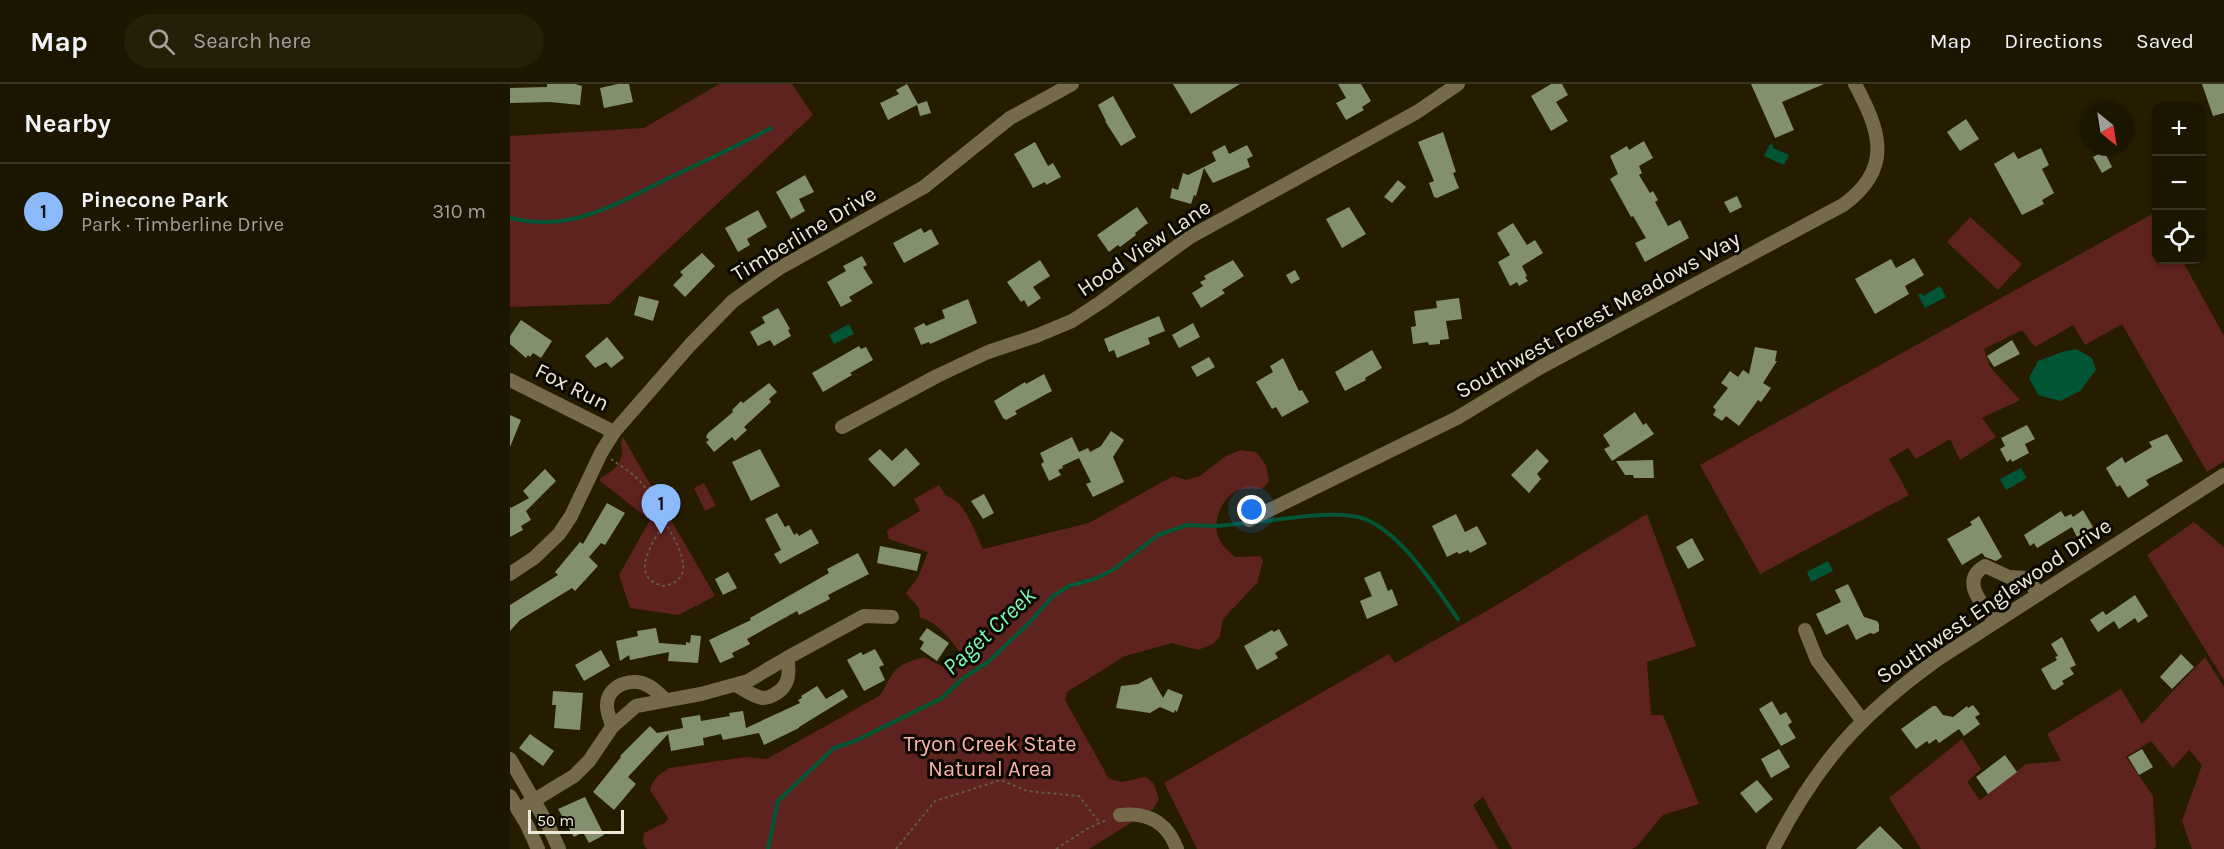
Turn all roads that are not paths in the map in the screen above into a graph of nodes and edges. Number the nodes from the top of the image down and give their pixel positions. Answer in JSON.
{"nodes":[{"id":1,"x":1072,"y":84,"type":"edge"},
{"id":2,"x":1458,"y":84,"type":"edge"},
{"id":3,"x":1855,"y":84,"type":"edge"},
{"id":4,"x":510,"y":380,"type":"edge"},
{"id":5,"x":842,"y":427,"type":"dead end"},
{"id":6,"x":614,"y":432,"type":"junction"},
{"id":7,"x":2224,"y":475,"type":"edge"},
{"id":8,"x":1249,"y":520,"type":"dead end"},
{"id":9,"x":510,"y":574,"type":"edge"},
{"id":10,"x":2039,"y":594,"type":"junction"},
{"id":11,"x":892,"y":616,"type":"dead end"},
{"id":12,"x":1995,"y":622,"type":"junction"},
{"id":13,"x":1805,"y":630,"type":"dead end"},
{"id":14,"x":787,"y":658,"type":"junction"},
{"id":15,"x":736,"y":685,"type":"junction"},
{"id":16,"x":666,"y":700,"type":"junction"},
{"id":17,"x":1862,"y":720,"type":"junction"},
{"id":18,"x":612,"y":727,"type":"junction"},
{"id":19,"x":510,"y":759,"type":"edge"},
{"id":20,"x":510,"y":796,"type":"edge"},
{"id":21,"x":534,"y":800,"type":"junction"},
{"id":22,"x":518,"y":810,"type":"junction"},
{"id":23,"x":1120,"y":815,"type":"road end"},
{"id":24,"x":538,"y":849,"type":"edge"},
{"id":25,"x":558,"y":849,"type":"edge"},
{"id":26,"x":1177,"y":849,"type":"edge"},
{"id":27,"x":1773,"y":849,"type":"edge"}],
"edges":[{"from":1,"to":6,"type":"street","name":"Timberline Drive"},
{"from":2,"to":5,"type":"street","name":"Hood View Lane"},
{"from":3,"to":8,"type":"street","name":"Southwest Forest Meadows Way"},
{"from":4,"to":6,"type":"street","name":"Fox Run"},
{"from":6,"to":9,"type":"street","name":"Timberline Drive"},
{"from":7,"to":10,"type":"street","name":"Southwest Englewood Drive"},
{"from":10,"to":12,"type":"street","name":"Southwest Englewood Drive"},
{"from":10,"to":12,"type":"street"},
{"from":11,"to":14,"type":"street"},
{"from":12,"to":17,"type":"street","name":"Southwest Englewood Drive"},
{"from":13,"to":17,"type":"street"},
{"from":14,"to":15,"type":"street"},
{"from":14,"to":15,"type":"street"},
{"from":15,"to":16,"type":"street"},
{"from":16,"to":18,"type":"street"},
{"from":16,"to":18,"type":"street"},
{"from":17,"to":27,"type":"street","name":"Southwest Englewood Drive"},
{"from":18,"to":21,"type":"street"},
{"from":19,"to":21,"type":"street"},
{"from":20,"to":22,"type":"street"},
{"from":21,"to":22,"type":"street"},
{"from":21,"to":25,"type":"street"},
{"from":22,"to":24,"type":"street"},
{"from":23,"to":26,"type":"street"}]}
